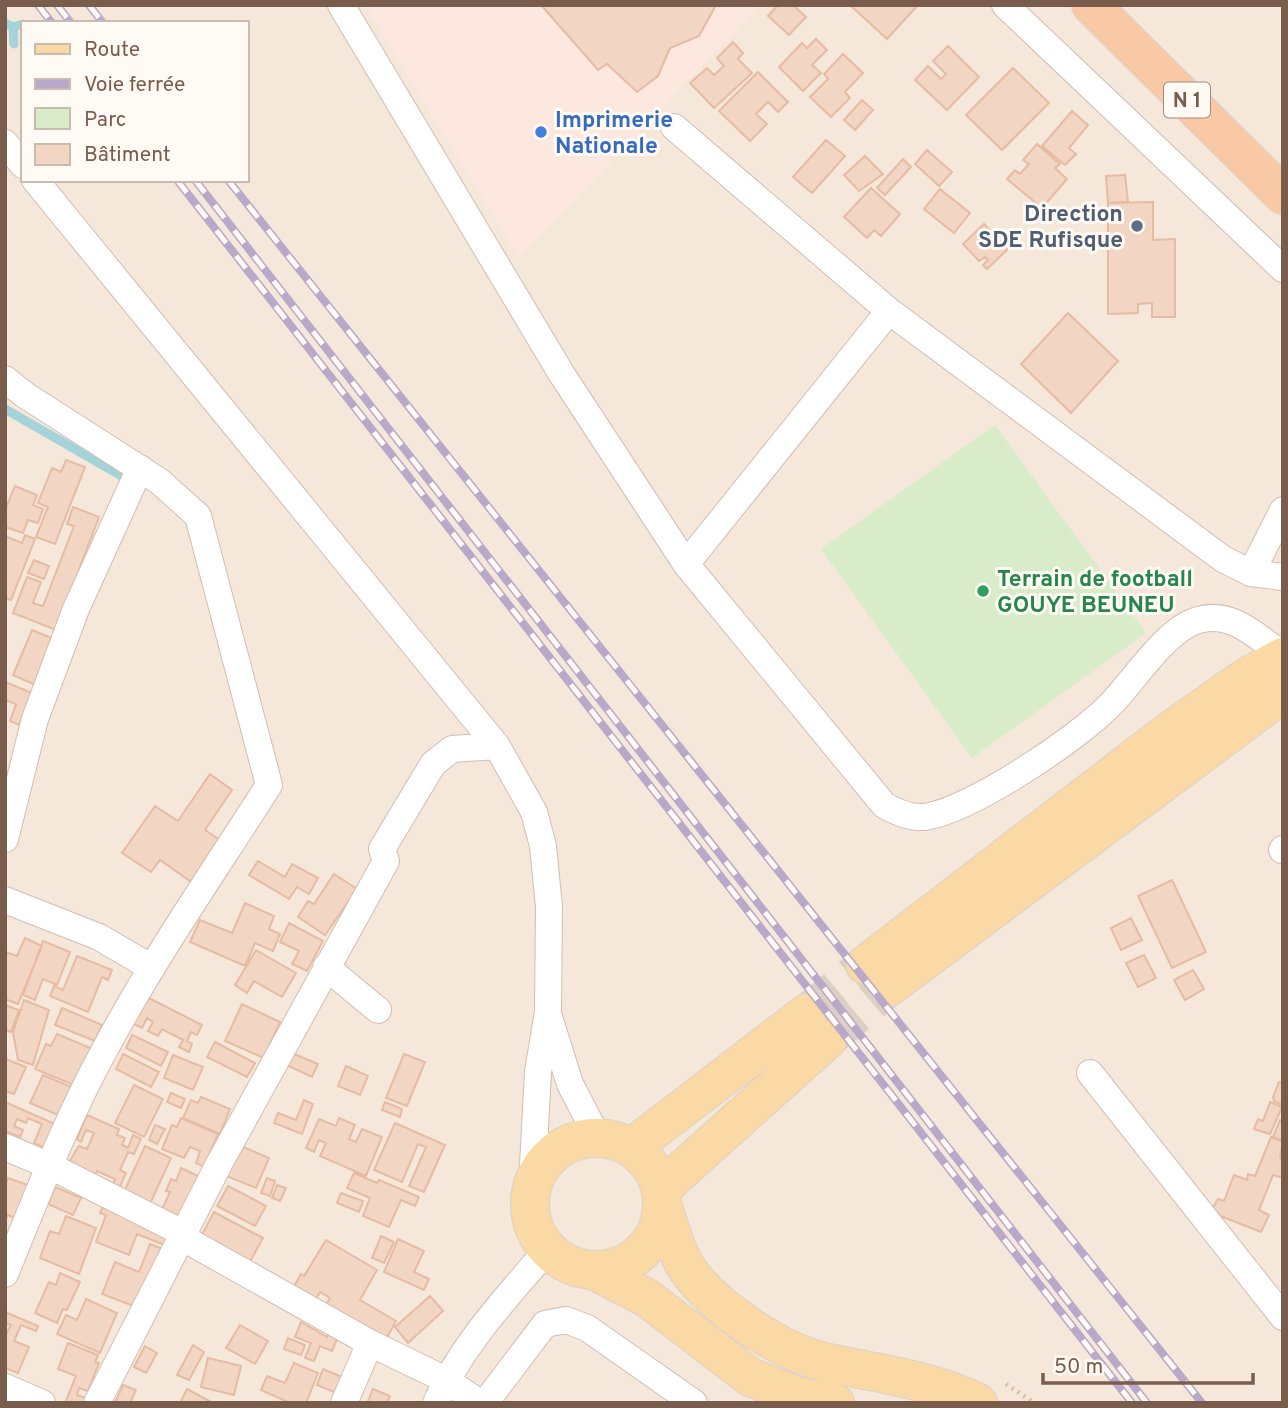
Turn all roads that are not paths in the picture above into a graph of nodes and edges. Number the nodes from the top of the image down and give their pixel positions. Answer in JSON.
{"nodes":[{"id":1,"x":341,"y":5,"type":"edge"},
{"id":2,"x":1005,"y":5,"type":"edge"},
{"id":3,"x":1091,"y":5,"type":"edge"},
{"id":4,"x":674,"y":127,"type":"dead end"},
{"id":5,"x":5,"y":144,"type":"edge"},
{"id":6,"x":21,"y":163,"type":"edge"},
{"id":7,"x":37,"y":182,"type":"edge"},
{"id":8,"x":1283,"y":195,"type":"edge"},
{"id":9,"x":1283,"y":269,"type":"edge"},
{"id":10,"x":889,"y":311,"type":"junction"},
{"id":11,"x":5,"y":379,"type":"edge"},
{"id":12,"x":140,"y":468,"type":"junction"},
{"id":13,"x":1283,"y":510,"type":"edge"},
{"id":14,"x":686,"y":564,"type":"junction"},
{"id":15,"x":1251,"y":573,"type":"junction"},
{"id":16,"x":1283,"y":577,"type":"edge"},
{"id":17,"x":1283,"y":656,"type":"edge"},
{"id":18,"x":1283,"y":694,"type":"edge"},
{"id":19,"x":497,"y":746,"type":"junction"},
{"id":20,"x":5,"y":839,"type":"edge"},
{"id":21,"x":5,"y":900,"type":"edge"},
{"id":22,"x":326,"y":967,"type":"junction"},
{"id":23,"x":152,"y":968,"type":"junction"},
{"id":24,"x":378,"y":1010,"type":"dead end"},
{"id":25,"x":548,"y":1012,"type":"junction"},
{"id":26,"x":1090,"y":1073,"type":"dead end"},
{"id":27,"x":615,"y":1143,"type":"junction"},
{"id":28,"x":5,"y":1147,"type":"edge"},
{"id":29,"x":50,"y":1166,"type":"junction"},
{"id":30,"x":532,"y":1184,"type":"junction"},
{"id":31,"x":662,"y":1198,"type":"junction"},
{"id":32,"x":183,"y":1238,"type":"junction"},
{"id":33,"x":548,"y":1249,"type":"junction"},
{"id":34,"x":593,"y":1270,"type":"junction"},
{"id":35,"x":5,"y":1274,"type":"edge"},
{"id":36,"x":1283,"y":1317,"type":"edge"},
{"id":37,"x":370,"y":1343,"type":"junction"},
{"id":38,"x":5,"y":1387,"type":"edge"},
{"id":39,"x":441,"y":1392,"type":"edge"},
{"id":40,"x":990,"y":1392,"type":"edge"},
{"id":41,"x":41,"y":1403,"type":"edge"},
{"id":42,"x":97,"y":1403,"type":"edge"},
{"id":43,"x":344,"y":1403,"type":"edge"},
{"id":44,"x":482,"y":1403,"type":"edge"},
{"id":45,"x":694,"y":1403,"type":"edge"},
{"id":46,"x":835,"y":1403,"type":"edge"}],
"edges":[{"from":1,"to":14,"type":"street"},
{"from":2,"to":9,"type":"street"},
{"from":3,"to":8,"type":"highway","number":"N 1"},
{"from":4,"to":10,"type":"street"},
{"from":5,"to":6,"type":"street"},
{"from":7,"to":19,"type":"street"},
{"from":10,"to":14,"type":"street"},
{"from":10,"to":15,"type":"street"},
{"from":11,"to":12,"type":"street"},
{"from":12,"to":20,"type":"street"},
{"from":12,"to":23,"type":"street"},
{"from":13,"to":15,"type":"street"},
{"from":14,"to":17,"type":"street"},
{"from":15,"to":16,"type":"street"},
{"from":17,"to":18,"type":"main road"},
{"from":19,"to":22,"type":"street"},
{"from":19,"to":25,"type":"street"},
{"from":21,"to":23,"type":"street"},
{"from":22,"to":24,"type":"street"},
{"from":22,"to":32,"type":"street"},
{"from":23,"to":29,"type":"street"},
{"from":25,"to":27,"type":"street"},
{"from":25,"to":30,"type":"street"},
{"from":26,"to":36,"type":"street"},
{"from":27,"to":30,"type":"main road"},
{"from":27,"to":31,"type":"main road"},
{"from":27,"to":31,"type":"main road"},
{"from":28,"to":29,"type":"street"},
{"from":29,"to":32,"type":"street"},
{"from":29,"to":35,"type":"street"},
{"from":30,"to":33,"type":"main road"},
{"from":31,"to":34,"type":"main road"},
{"from":31,"to":40,"type":"main road"},
{"from":32,"to":37,"type":"street"},
{"from":32,"to":42,"type":"street"},
{"from":33,"to":34,"type":"main road"},
{"from":33,"to":39,"type":"street"},
{"from":34,"to":46,"type":"main road"},
{"from":37,"to":39,"type":"street"},
{"from":37,"to":43,"type":"street"},
{"from":38,"to":41,"type":"street"},
{"from":39,"to":44,"type":"street"},
{"from":44,"to":45,"type":"street"}]}
